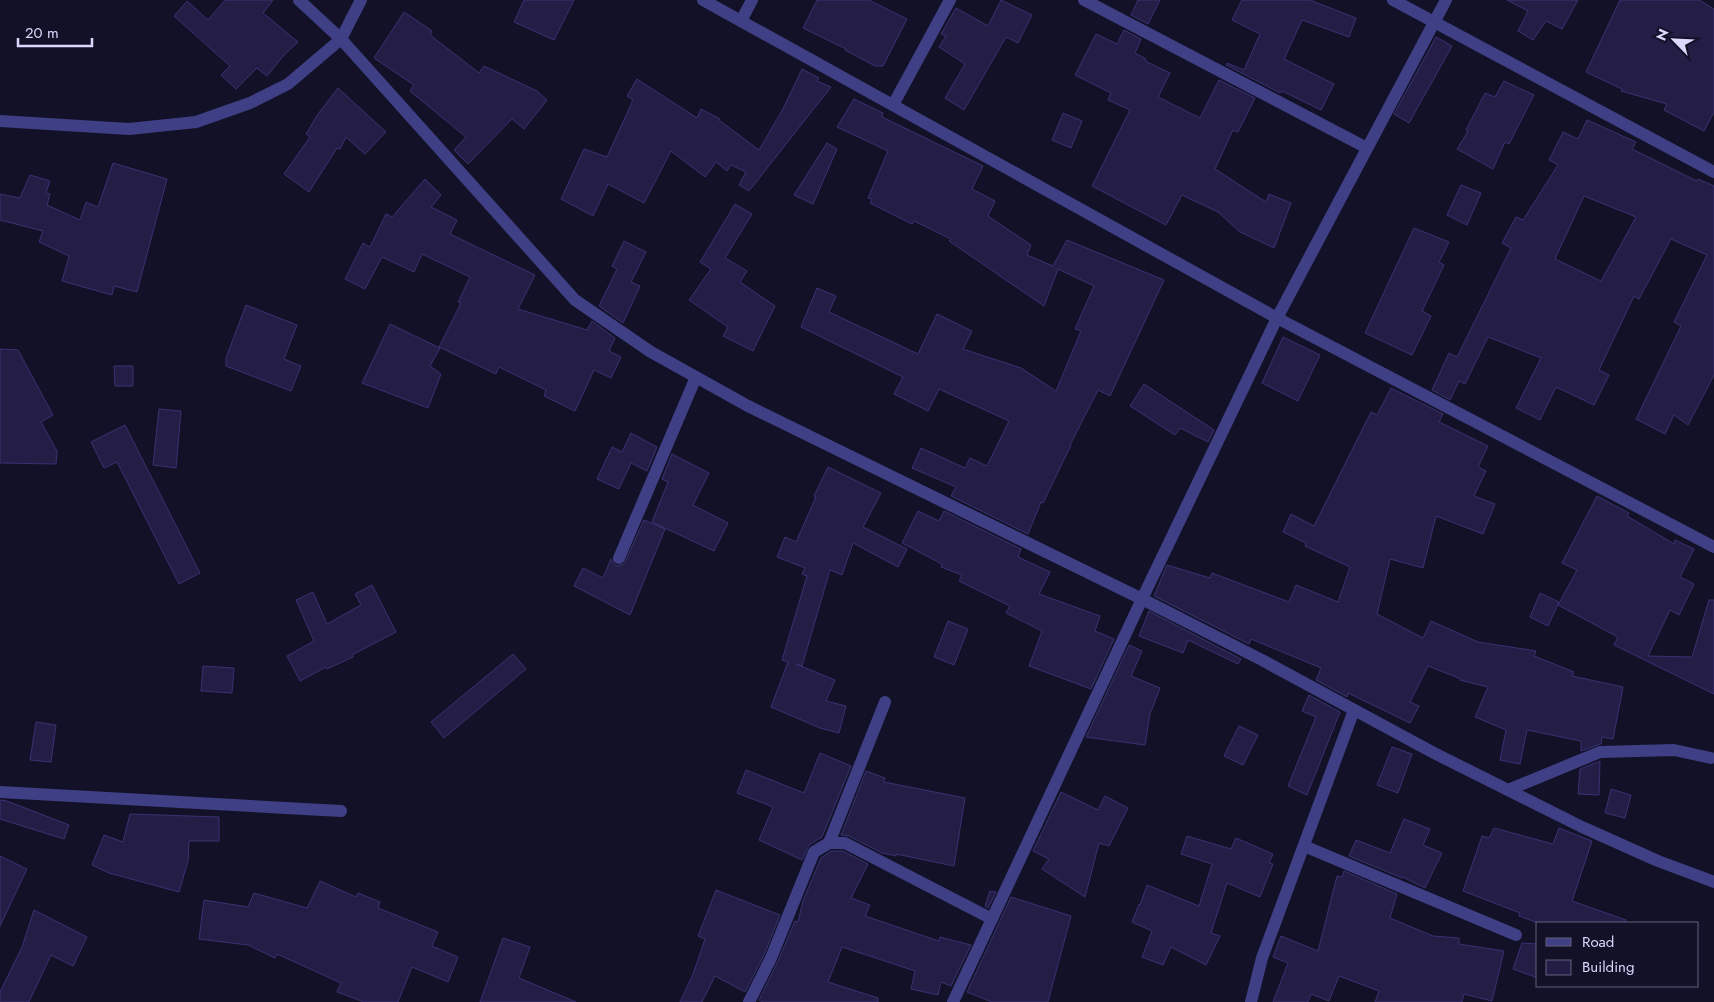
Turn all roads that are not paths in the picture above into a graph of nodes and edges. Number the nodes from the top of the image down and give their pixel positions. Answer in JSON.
{"nodes":[{"id":1,"x":299,"y":0,"type":"edge"},
{"id":2,"x":362,"y":0,"type":"edge"},
{"id":3,"x":703,"y":0,"type":"edge"},
{"id":4,"x":752,"y":0,"type":"edge"},
{"id":5,"x":950,"y":0,"type":"edge"},
{"id":6,"x":1084,"y":0,"type":"edge"},
{"id":7,"x":1393,"y":0,"type":"edge"},
{"id":8,"x":1446,"y":0,"type":"edge"},
{"id":9,"x":741,"y":21,"type":"junction"},
{"id":10,"x":1433,"y":22,"type":"junction"},
{"id":11,"x":341,"y":39,"type":"junction"},
{"id":12,"x":894,"y":105,"type":"junction"},
{"id":13,"x":0,"y":121,"type":"edge"},
{"id":14,"x":1367,"y":148,"type":"junction"},
{"id":15,"x":1714,"y":172,"type":"edge"},
{"id":16,"x":1277,"y":318,"type":"junction"},
{"id":17,"x":696,"y":377,"type":"junction"},
{"id":18,"x":1714,"y":547,"type":"edge"},
{"id":19,"x":619,"y":558,"type":"dead end"},
{"id":20,"x":1142,"y":600,"type":"junction"},
{"id":21,"x":885,"y":702,"type":"dead end"},
{"id":22,"x":1354,"y":710,"type":"junction"},
{"id":23,"x":1710,"y":758,"type":"dead end"},
{"id":24,"x":1508,"y":790,"type":"junction"},
{"id":25,"x":0,"y":792,"type":"edge"},
{"id":26,"x":341,"y":811,"type":"dead end"},
{"id":27,"x":829,"y":843,"type":"junction"},
{"id":28,"x":1304,"y":846,"type":"junction"},
{"id":29,"x":1714,"y":882,"type":"edge"},
{"id":30,"x":992,"y":918,"type":"junction"},
{"id":31,"x":1516,"y":935,"type":"dead end"},
{"id":32,"x":749,"y":1002,"type":"edge"},
{"id":33,"x":953,"y":1002,"type":"edge"},
{"id":34,"x":1250,"y":1002,"type":"edge"}],
"edges":[{"from":1,"to":11,"type":"street"},
{"from":2,"to":11,"type":"street"},
{"from":3,"to":9,"type":"street"},
{"from":4,"to":9,"type":"street"},
{"from":5,"to":12,"type":"street"},
{"from":6,"to":14,"type":"street"},
{"from":7,"to":10,"type":"street"},
{"from":8,"to":10,"type":"street"},
{"from":9,"to":12,"type":"street"},
{"from":10,"to":14,"type":"street"},
{"from":10,"to":15,"type":"street"},
{"from":11,"to":13,"type":"street"},
{"from":11,"to":17,"type":"street"},
{"from":12,"to":16,"type":"street"},
{"from":14,"to":16,"type":"street"},
{"from":16,"to":18,"type":"street"},
{"from":16,"to":20,"type":"street"},
{"from":17,"to":19,"type":"street"},
{"from":17,"to":20,"type":"street"},
{"from":20,"to":22,"type":"street"},
{"from":20,"to":30,"type":"street"},
{"from":21,"to":27,"type":"street"},
{"from":22,"to":24,"type":"street"},
{"from":22,"to":28,"type":"street"},
{"from":23,"to":24,"type":"street"},
{"from":24,"to":29,"type":"street"},
{"from":25,"to":26,"type":"street"},
{"from":27,"to":30,"type":"street"},
{"from":27,"to":32,"type":"street"},
{"from":28,"to":31,"type":"street"},
{"from":28,"to":34,"type":"street"},
{"from":30,"to":33,"type":"street"}]}
